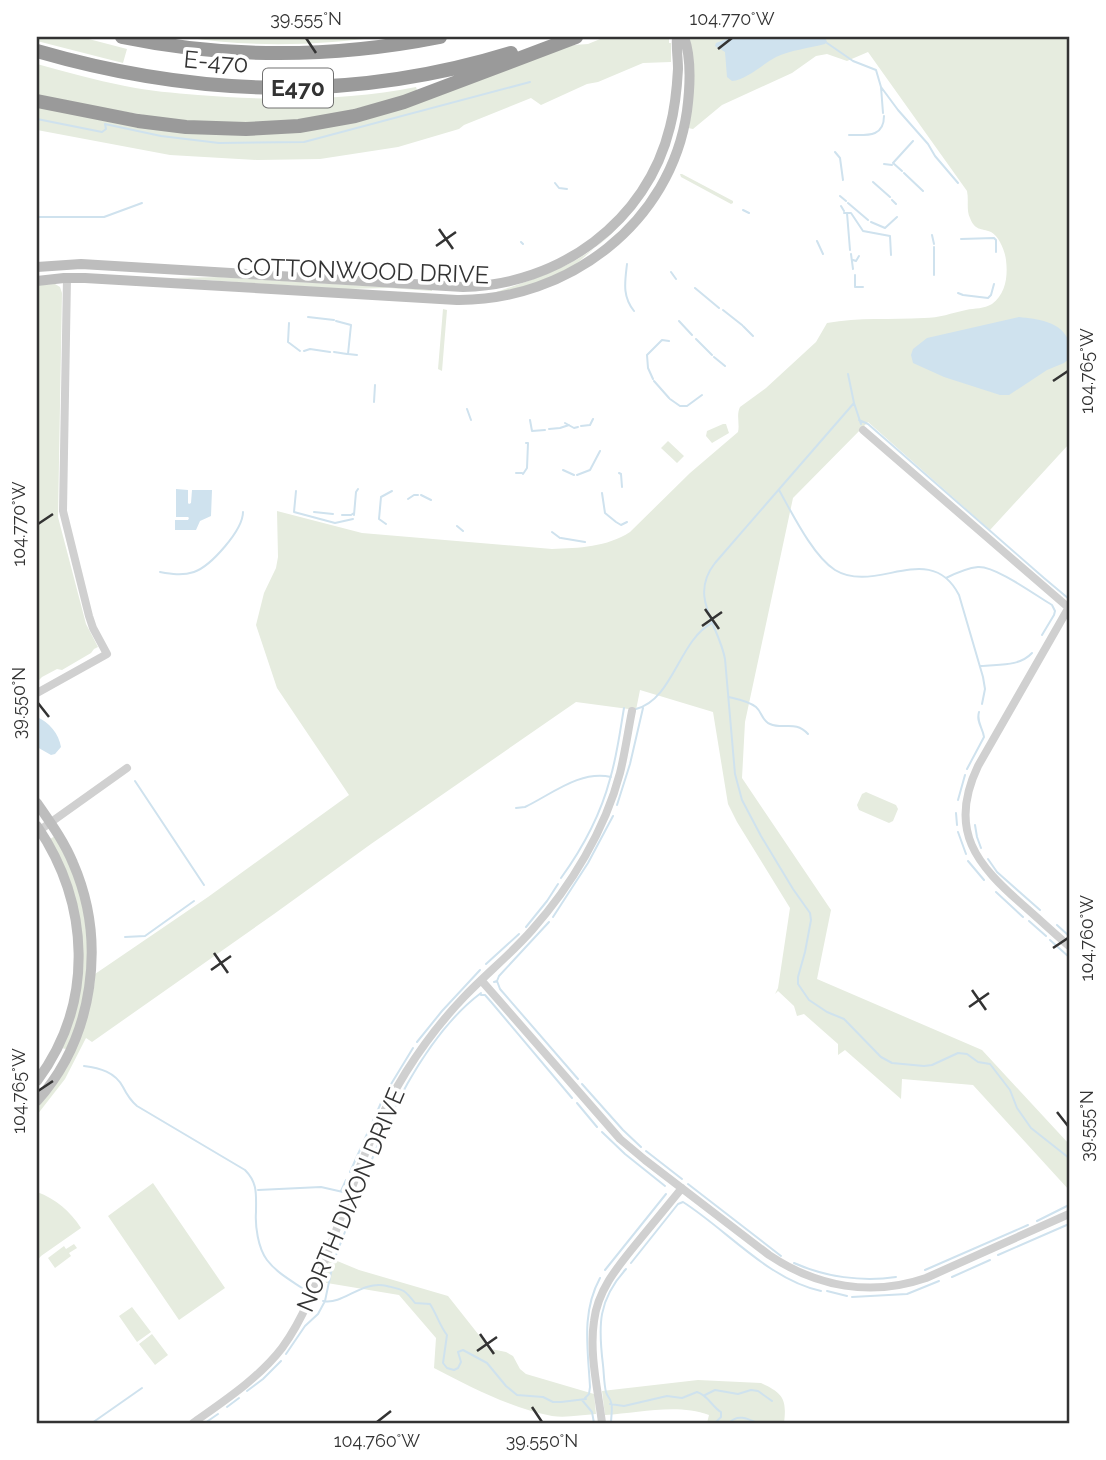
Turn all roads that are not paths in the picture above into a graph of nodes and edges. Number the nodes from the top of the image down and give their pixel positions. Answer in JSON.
{"nodes":[{"id":1,"x":122,"y":37,"type":"edge"},
{"id":2,"x":440,"y":37,"type":"edge"},
{"id":3,"x":557,"y":37,"type":"edge"},
{"id":4,"x":576,"y":37,"type":"edge"},
{"id":5,"x":677,"y":37,"type":"edge"},
{"id":6,"x":684,"y":37,"type":"edge"},
{"id":7,"x":37,"y":51,"type":"edge"},
{"id":8,"x":37,"y":101,"type":"edge"},
{"id":9,"x":37,"y":267,"type":"edge"},
{"id":10,"x":67,"y":278,"type":"junction"},
{"id":11,"x":37,"y":281,"type":"edge"},
{"id":12,"x":863,"y":430,"type":"dead end"},
{"id":13,"x":1069,"y":608,"type":"edge"},
{"id":14,"x":37,"y":692,"type":"edge"},
{"id":15,"x":632,"y":711,"type":"dead end"},
{"id":16,"x":127,"y":768,"type":"dead end"},
{"id":17,"x":37,"y":803,"type":"edge"},
{"id":18,"x":51,"y":823,"type":"junction"},
{"id":19,"x":38,"y":828,"type":"edge"},
{"id":20,"x":1069,"y":946,"type":"edge"},
{"id":21,"x":481,"y":980,"type":"junction"},
{"id":22,"x":37,"y":1081,"type":"edge"},
{"id":23,"x":37,"y":1101,"type":"edge"},
{"id":24,"x":682,"y":1188,"type":"junction"},
{"id":25,"x":1069,"y":1214,"type":"edge"},
{"id":26,"x":193,"y":1423,"type":"edge"},
{"id":27,"x":601,"y":1423,"type":"edge"}],
"edges":[{"from":1,"to":2,"type":"highway","name":"E-470","number":"E470"},
{"from":3,"to":7,"type":"highway","name":"E-470","number":"E470"},
{"from":4,"to":8,"type":"highway"},
{"from":5,"to":9,"type":"main road","name":"COTTONWOOD DRIVE"},
{"from":6,"to":10,"type":"main road","name":"COTTONWOOD DRIVE"},
{"from":10,"to":11,"type":"main road","name":"COTTONWOOD DRIVE"},
{"from":10,"to":14,"type":"street"},
{"from":12,"to":13,"type":"street"},
{"from":13,"to":20,"type":"street"},
{"from":15,"to":21,"type":"street","name":"NORTH DIXON DRIVE"},
{"from":16,"to":18,"type":"street"},
{"from":17,"to":18,"type":"main road"},
{"from":18,"to":19,"type":"street"},
{"from":18,"to":23,"type":"main road"},
{"from":19,"to":22,"type":"main road"},
{"from":21,"to":24,"type":"street"},
{"from":21,"to":26,"type":"street","name":"NORTH DIXON DRIVE"},
{"from":24,"to":25,"type":"street"},
{"from":24,"to":27,"type":"street"}]}
